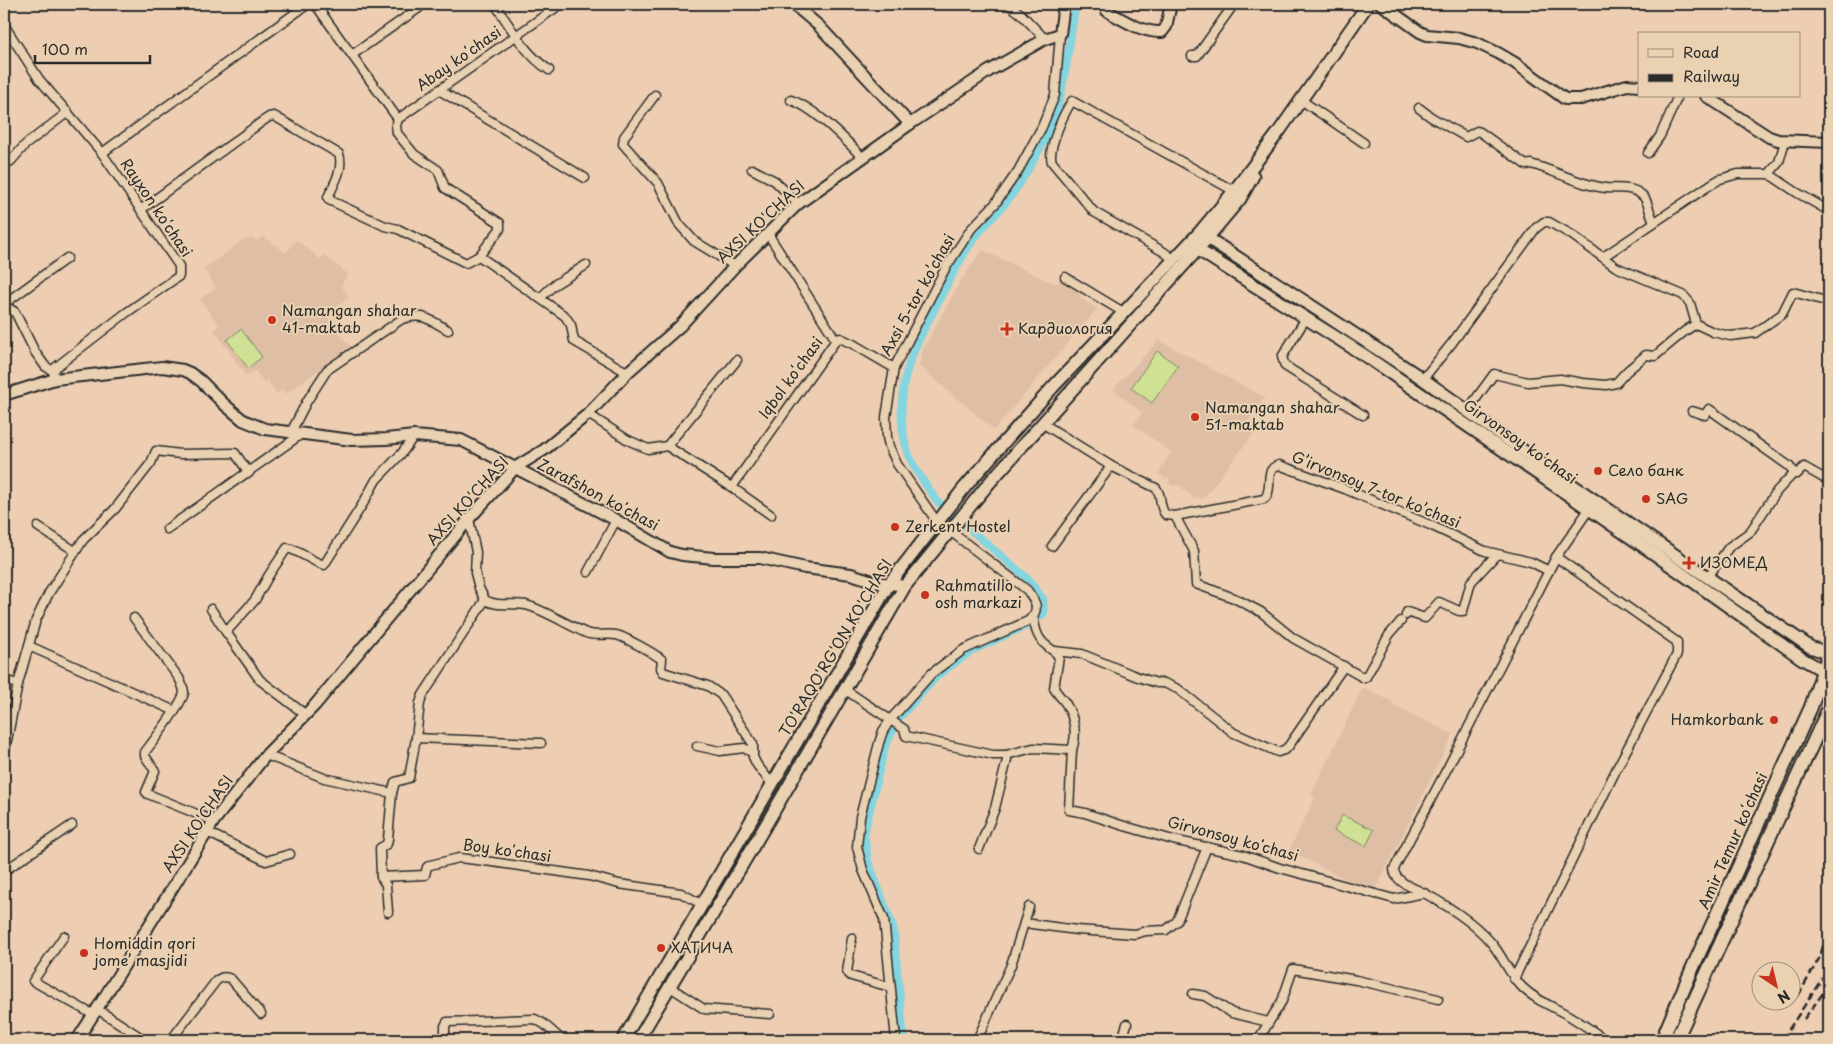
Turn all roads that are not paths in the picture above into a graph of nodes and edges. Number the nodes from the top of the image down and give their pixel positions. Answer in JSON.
{"nodes":[{"id":1,"x":308,"y":4,"type":"edge"},
{"id":2,"x":315,"y":4,"type":"edge"},
{"id":3,"x":495,"y":4,"type":"edge"},
{"id":4,"x":561,"y":4,"type":"edge"},
{"id":5,"x":793,"y":4,"type":"edge"},
{"id":6,"x":1008,"y":4,"type":"edge"},
{"id":7,"x":1064,"y":4,"type":"edge"},
{"id":8,"x":1104,"y":4,"type":"edge"},
{"id":9,"x":1171,"y":4,"type":"edge"},
{"id":10,"x":1234,"y":4,"type":"edge"},
{"id":11,"x":1368,"y":4,"type":"edge"},
{"id":12,"x":1382,"y":4,"type":"edge"},
{"id":13,"x":419,"y":8,"type":"dead end"},
{"id":14,"x":4,"y":25,"type":"edge"},
{"id":15,"x":1060,"y":34,"type":"junction"},
{"id":16,"x":515,"y":36,"type":"junction"},
{"id":17,"x":1046,"y":39,"type":"junction"},
{"id":18,"x":352,"y":55,"type":"junction"},
{"id":19,"x":1192,"y":56,"type":"dead end"},
{"id":20,"x":549,"y":70,"type":"dead end"},
{"id":21,"x":1638,"y":86,"type":"edge"},
{"id":22,"x":439,"y":90,"type":"junction"},
{"id":23,"x":655,"y":94,"type":"dead end"},
{"id":24,"x":1677,"y":98,"type":"edge"},
{"id":25,"x":1709,"y":98,"type":"edge"},
{"id":26,"x":791,"y":100,"type":"dead end"},
{"id":27,"x":1301,"y":100,"type":"junction"},
{"id":28,"x":1419,"y":108,"type":"dead end"},
{"id":29,"x":68,"y":112,"type":"junction"},
{"id":30,"x":398,"y":119,"type":"junction"},
{"id":31,"x":910,"y":124,"type":"junction"},
{"id":32,"x":1278,"y":133,"type":"junction"},
{"id":33,"x":1785,"y":140,"type":"junction"},
{"id":34,"x":1829,"y":142,"type":"edge"},
{"id":35,"x":1364,"y":143,"type":"dead end"},
{"id":36,"x":102,"y":153,"type":"junction"},
{"id":37,"x":1648,"y":153,"type":"dead end"},
{"id":38,"x":862,"y":157,"type":"junction"},
{"id":39,"x":4,"y":165,"type":"edge"},
{"id":40,"x":752,"y":169,"type":"dead end"},
{"id":41,"x":1769,"y":174,"type":"junction"},
{"id":42,"x":584,"y":178,"type":"dead end"},
{"id":43,"x":1234,"y":192,"type":"junction"},
{"id":44,"x":798,"y":204,"type":"junction"},
{"id":45,"x":142,"y":209,"type":"junction"},
{"id":46,"x":1829,"y":211,"type":"edge"},
{"id":47,"x":1654,"y":221,"type":"junction"},
{"id":48,"x":768,"y":234,"type":"junction"},
{"id":49,"x":1203,"y":235,"type":"junction"},
{"id":50,"x":1193,"y":246,"type":"junction"},
{"id":51,"x":479,"y":256,"type":"junction"},
{"id":52,"x":1602,"y":256,"type":"junction"},
{"id":53,"x":67,"y":258,"type":"dead end"},
{"id":54,"x":1173,"y":260,"type":"junction"},
{"id":55,"x":586,"y":265,"type":"dead end"},
{"id":56,"x":735,"y":266,"type":"junction"},
{"id":57,"x":1065,"y":277,"type":"dead end"},
{"id":58,"x":540,"y":298,"type":"junction"},
{"id":59,"x":1829,"y":302,"type":"edge"},
{"id":60,"x":4,"y":304,"type":"edge"},
{"id":61,"x":1123,"y":312,"type":"junction"},
{"id":62,"x":1306,"y":318,"type":"junction"},
{"id":63,"x":1696,"y":324,"type":"junction"},
{"id":64,"x":448,"y":330,"type":"dead end"},
{"id":65,"x":836,"y":340,"type":"junction"},
{"id":66,"x":737,"y":360,"type":"dead end"},
{"id":67,"x":894,"y":368,"type":"junction"},
{"id":68,"x":629,"y":371,"type":"junction"},
{"id":69,"x":54,"y":375,"type":"junction"},
{"id":70,"x":1422,"y":379,"type":"junction"},
{"id":71,"x":4,"y":395,"type":"edge"},
{"id":72,"x":1466,"y":411,"type":"junction"},
{"id":73,"x":1692,"y":411,"type":"dead end"},
{"id":74,"x":588,"y":414,"type":"junction"},
{"id":75,"x":1363,"y":415,"type":"dead end"},
{"id":76,"x":1042,"y":423,"type":"junction"},
{"id":77,"x":291,"y":432,"type":"junction"},
{"id":78,"x":303,"y":433,"type":"junction"},
{"id":79,"x":414,"y":436,"type":"junction"},
{"id":80,"x":667,"y":446,"type":"junction"},
{"id":81,"x":1112,"y":466,"type":"junction"},
{"id":82,"x":516,"y":468,"type":"junction"},
{"id":83,"x":249,"y":473,"type":"junction"},
{"id":84,"x":1793,"y":474,"type":"junction"},
{"id":85,"x":1829,"y":481,"type":"edge"},
{"id":86,"x":732,"y":487,"type":"junction"},
{"id":87,"x":1592,"y":505,"type":"junction"},
{"id":88,"x":771,"y":515,"type":"dead end"},
{"id":89,"x":1175,"y":516,"type":"junction"},
{"id":90,"x":469,"y":519,"type":"junction"},
{"id":91,"x":616,"y":520,"type":"junction"},
{"id":92,"x":937,"y":522,"type":"junction"},
{"id":93,"x":38,"y":527,"type":"dead end"},
{"id":94,"x":167,"y":530,"type":"dead end"},
{"id":95,"x":950,"y":530,"type":"junction"},
{"id":96,"x":1052,"y":546,"type":"dead end"},
{"id":97,"x":75,"y":551,"type":"junction"},
{"id":98,"x":1496,"y":555,"type":"junction"},
{"id":99,"x":1556,"y":557,"type":"junction"},
{"id":100,"x":1548,"y":571,"type":"junction"},
{"id":101,"x":588,"y":572,"type":"dead end"},
{"id":102,"x":1707,"y":578,"type":"junction"},
{"id":103,"x":889,"y":584,"type":"junction"},
{"id":104,"x":905,"y":586,"type":"junction"},
{"id":105,"x":486,"y":600,"type":"junction"},
{"id":106,"x":210,"y":609,"type":"dead end"},
{"id":107,"x":1033,"y":616,"type":"junction"},
{"id":108,"x":134,"y":618,"type":"dead end"},
{"id":109,"x":226,"y":632,"type":"junction"},
{"id":110,"x":29,"y":646,"type":"junction"},
{"id":111,"x":1055,"y":651,"type":"junction"},
{"id":112,"x":1829,"y":653,"type":"edge"},
{"id":113,"x":1344,"y":666,"type":"junction"},
{"id":114,"x":1826,"y":671,"type":"edge"},
{"id":115,"x":4,"y":680,"type":"edge"},
{"id":116,"x":18,"y":684,"type":"junction"},
{"id":117,"x":844,"y":689,"type":"junction"},
{"id":118,"x":1829,"y":708,"type":"edge"},
{"id":119,"x":175,"y":711,"type":"junction"},
{"id":120,"x":306,"y":715,"type":"junction"},
{"id":121,"x":894,"y":722,"type":"junction"},
{"id":122,"x":416,"y":738,"type":"junction"},
{"id":123,"x":540,"y":743,"type":"dead end"},
{"id":124,"x":697,"y":746,"type":"dead end"},
{"id":125,"x":1072,"y":750,"type":"junction"},
{"id":126,"x":753,"y":753,"type":"junction"},
{"id":127,"x":266,"y":755,"type":"junction"},
{"id":128,"x":1006,"y":755,"type":"junction"},
{"id":129,"x":4,"y":756,"type":"edge"},
{"id":130,"x":772,"y":784,"type":"junction"},
{"id":131,"x":392,"y":793,"type":"junction"},
{"id":132,"x":214,"y":821,"type":"junction"},
{"id":133,"x":72,"y":824,"type":"dead end"},
{"id":134,"x":207,"y":832,"type":"junction"},
{"id":135,"x":1207,"y":847,"type":"junction"},
{"id":136,"x":979,"y":849,"type":"dead end"},
{"id":137,"x":290,"y":854,"type":"dead end"},
{"id":138,"x":4,"y":871,"type":"edge"},
{"id":139,"x":381,"y":876,"type":"junction"},
{"id":140,"x":1424,"y":893,"type":"junction"},
{"id":141,"x":703,"y":905,"type":"junction"},
{"id":142,"x":1029,"y":907,"type":"dead end"},
{"id":143,"x":388,"y":912,"type":"dead end"},
{"id":144,"x":1024,"y":923,"type":"junction"},
{"id":145,"x":64,"y":936,"type":"dead end"},
{"id":146,"x":852,"y":938,"type":"dead end"},
{"id":147,"x":1693,"y":967,"type":"junction"},
{"id":148,"x":1708,"y":973,"type":"junction"},
{"id":149,"x":1514,"y":979,"type":"junction"},
{"id":150,"x":670,"y":987,"type":"junction"},
{"id":151,"x":890,"y":987,"type":"junction"},
{"id":152,"x":1193,"y":994,"type":"dead end"},
{"id":153,"x":1438,"y":999,"type":"dead end"},
{"id":154,"x":96,"y":1012,"type":"junction"},
{"id":155,"x":261,"y":1014,"type":"dead end"},
{"id":156,"x":770,"y":1014,"type":"dead end"},
{"id":157,"x":1268,"y":1022,"type":"junction"},
{"id":158,"x":1127,"y":1024,"type":"dead end"},
{"id":159,"x":77,"y":1040,"type":"edge"},
{"id":160,"x":145,"y":1040,"type":"edge"},
{"id":161,"x":171,"y":1040,"type":"edge"},
{"id":162,"x":445,"y":1040,"type":"edge"},
{"id":163,"x":562,"y":1040,"type":"edge"},
{"id":164,"x":623,"y":1040,"type":"edge"},
{"id":165,"x":638,"y":1040,"type":"edge"},
{"id":166,"x":896,"y":1040,"type":"edge"},
{"id":167,"x":977,"y":1040,"type":"edge"},
{"id":168,"x":1122,"y":1040,"type":"edge"},
{"id":169,"x":1258,"y":1040,"type":"edge"},
{"id":170,"x":1606,"y":1040,"type":"edge"},
{"id":171,"x":1662,"y":1040,"type":"edge"},
{"id":172,"x":1676,"y":1040,"type":"edge"}],
"edges":[{"from":1,"to":36,"type":"street"},
{"from":2,"to":18,"type":"street"},
{"from":3,"to":16,"type":"street"},
{"from":4,"to":16,"type":"street","name":"Abay koʻchasi"},
{"from":5,"to":31,"type":"street"},
{"from":6,"to":17,"type":"street"},
{"from":7,"to":15,"type":"street"},
{"from":8,"to":9,"type":"street"},
{"from":10,"to":19,"type":"street"},
{"from":11,"to":27,"type":"main road"},
{"from":12,"to":21,"type":"street"},
{"from":13,"to":18,"type":"street"},
{"from":14,"to":29,"type":"street","name":"Rayxon koʻchasi"},
{"from":15,"to":17,"type":"street","name":"AXSI KO'CHASI"},
{"from":15,"to":67,"type":"street","name":"Аxsi 5-tor koʼchasi"},
{"from":16,"to":20,"type":"street"},
{"from":16,"to":22,"type":"street","name":"Abay koʻchasi"},
{"from":17,"to":31,"type":"street","name":"AXSI KO'CHASI"},
{"from":18,"to":30,"type":"street"},
{"from":22,"to":30,"type":"street","name":"Abay koʻchasi"},
{"from":22,"to":42,"type":"street"},
{"from":23,"to":56,"type":"street"},
{"from":24,"to":37,"type":"street"},
{"from":25,"to":33,"type":"street"},
{"from":26,"to":38,"type":"street"},
{"from":27,"to":32,"type":"main road"},
{"from":27,"to":35,"type":"street"},
{"from":28,"to":47,"type":"street"},
{"from":29,"to":36,"type":"street","name":"Rayxon koʻchasi"},
{"from":29,"to":39,"type":"street"},
{"from":30,"to":51,"type":"street"},
{"from":31,"to":38,"type":"street","name":"AXSI KO'CHASI"},
{"from":32,"to":43,"type":"main road"},
{"from":32,"to":49,"type":"main road"},
{"from":33,"to":34,"type":"street"},
{"from":33,"to":41,"type":"street"},
{"from":36,"to":45,"type":"street","name":"Rayxon koʻchasi"},
{"from":38,"to":44,"type":"street","name":"AXSI KO'CHASI"},
{"from":40,"to":44,"type":"street"},
{"from":41,"to":46,"type":"street"},
{"from":41,"to":47,"type":"street"},
{"from":43,"to":49,"type":"main road"},
{"from":43,"to":54,"type":"street"},
{"from":44,"to":48,"type":"street","name":"AXSI KO'CHASI"},
{"from":45,"to":51,"type":"street"},
{"from":45,"to":69,"type":"street","name":"Rayxon koʻchasi"},
{"from":47,"to":52,"type":"street"},
{"from":48,"to":56,"type":"street","name":"AXSI KO'CHASI"},
{"from":48,"to":65,"type":"street"},
{"from":49,"to":50,"type":"main road"},
{"from":49,"to":70,"type":"main road","name":"Girvonsoy koʻchasi"},
{"from":50,"to":54,"type":"main road","name":"TO'RAQO'RG'ON KO'CHASI"},
{"from":50,"to":62,"type":"main road","name":"Girvonsoy koʻchasi"},
{"from":50,"to":76,"type":"main road","name":"TO'RAQO'RG'ON KO'CHASI"},
{"from":51,"to":58,"type":"street"},
{"from":52,"to":63,"type":"street"},
{"from":52,"to":70,"type":"street"},
{"from":53,"to":60,"type":"street"},
{"from":54,"to":61,"type":"main road","name":"TO'RAQO'RG'ON KO'CHASI"},
{"from":55,"to":58,"type":"street"},
{"from":56,"to":68,"type":"street","name":"AXSI KO'CHASI"},
{"from":57,"to":61,"type":"street"},
{"from":58,"to":68,"type":"street"},
{"from":59,"to":63,"type":"street"},
{"from":60,"to":69,"type":"street"},
{"from":61,"to":92,"type":"main road","name":"TO'RAQO'RG'ON KO'CHASI"},
{"from":62,"to":75,"type":"street"},
{"from":62,"to":87,"type":"main road","name":"Girvonsoy koʻchasi"},
{"from":63,"to":72,"type":"street"},
{"from":64,"to":77,"type":"street"},
{"from":65,"to":67,"type":"street","name":"Iqbol koʻchasi"},
{"from":65,"to":86,"type":"street","name":"Iqbol koʻchasi"},
{"from":66,"to":80,"type":"street"},
{"from":67,"to":92,"type":"street","name":"Аxsi 5-tor koʼchasi"},
{"from":68,"to":74,"type":"street","name":"AXSI KO'CHASI"},
{"from":69,"to":71,"type":"street","name":"Zarafshon koʻchasi"},
{"from":69,"to":77,"type":"street","name":"Zarafshon koʻchasi"},
{"from":70,"to":72,"type":"main road","name":"Girvonsoy koʻchasi"},
{"from":72,"to":87,"type":"main road","name":"Girvonsoy koʻchasi"},
{"from":73,"to":84,"type":"street"},
{"from":74,"to":80,"type":"street"},
{"from":74,"to":82,"type":"street","name":"AXSI KO'CHASI"},
{"from":76,"to":81,"type":"street"},
{"from":76,"to":95,"type":"main road","name":"TO'RAQO'RG'ON KO'CHASI"},
{"from":77,"to":78,"type":"street","name":"Zarafshon koʻchasi"},
{"from":78,"to":79,"type":"street","name":"Zarafshon koʻchasi"},
{"from":78,"to":83,"type":"street"},
{"from":79,"to":82,"type":"street","name":"Zarafshon koʻchasi"},
{"from":79,"to":109,"type":"street"},
{"from":80,"to":86,"type":"street"},
{"from":81,"to":89,"type":"street"},
{"from":81,"to":96,"type":"street"},
{"from":82,"to":90,"type":"street","name":"AXSI KO'CHASI"},
{"from":82,"to":91,"type":"street","name":"Zarafshon koʻchasi"},
{"from":83,"to":94,"type":"street"},
{"from":83,"to":97,"type":"street"},
{"from":84,"to":85,"type":"street"},
{"from":84,"to":102,"type":"street"},
{"from":86,"to":88,"type":"street"},
{"from":87,"to":99,"type":"street"},
{"from":87,"to":102,"type":"main road","name":"Girvonsoy koʻchasi"},
{"from":87,"to":114,"type":"main road","name":"Girvonsoy koʻchasi"},
{"from":89,"to":98,"type":"street","name":"Gʼirvonsoy 7-tor koʼchasi"},
{"from":89,"to":113,"type":"street"},
{"from":90,"to":105,"type":"street"},
{"from":90,"to":120,"type":"street","name":"AXSI KO'CHASI"},
{"from":91,"to":101,"type":"street"},
{"from":91,"to":103,"type":"street","name":"Zarafshon koʻchasi"},
{"from":92,"to":103,"type":"main road","name":"TO'RAQO'RG'ON KO'CHASI"},
{"from":93,"to":97,"type":"street"},
{"from":95,"to":104,"type":"main road","name":"TO'RAQO'RG'ON KO'CHASI"},
{"from":95,"to":107,"type":"street"},
{"from":97,"to":110,"type":"street"},
{"from":98,"to":100,"type":"street","name":"Gʼirvonsoy 7-tor koʼchasi"},
{"from":98,"to":113,"type":"street"},
{"from":99,"to":100,"type":"street"},
{"from":99,"to":149,"type":"street"},
{"from":100,"to":140,"type":"street"},
{"from":102,"to":112,"type":"main road","name":"Girvonsoy koʻchasi"},
{"from":103,"to":104,"type":"street","name":"Zarafshon koʻchasi"},
{"from":103,"to":130,"type":"main road","name":"TO'RAQO'RG'ON KO'CHASI"},
{"from":104,"to":117,"type":"main road","name":"TO'RAQO'RG'ON KO'CHASI"},
{"from":105,"to":122,"type":"street"},
{"from":105,"to":126,"type":"street"},
{"from":106,"to":109,"type":"street"},
{"from":107,"to":111,"type":"street"},
{"from":107,"to":121,"type":"street"},
{"from":108,"to":119,"type":"street"},
{"from":109,"to":120,"type":"street"},
{"from":110,"to":116,"type":"street"},
{"from":110,"to":119,"type":"street"},
{"from":111,"to":113,"type":"street"},
{"from":111,"to":125,"type":"street"},
{"from":112,"to":114,"type":"main road","name":"Amir Temur koʻchasi"},
{"from":114,"to":147,"type":"main road","name":"Amir Temur koʻchasi"},
{"from":115,"to":116,"type":"street"},
{"from":116,"to":129,"type":"street"},
{"from":117,"to":121,"type":"street"},
{"from":117,"to":150,"type":"main road","name":"TO'RAQO'RG'ON KO'CHASI"},
{"from":118,"to":148,"type":"main road","name":"Amir Temur koʻchasi"},
{"from":119,"to":132,"type":"street"},
{"from":120,"to":127,"type":"street","name":"AXSI KO'CHASI"},
{"from":121,"to":128,"type":"street"},
{"from":121,"to":151,"type":"street"},
{"from":122,"to":123,"type":"street"},
{"from":122,"to":131,"type":"street"},
{"from":124,"to":126,"type":"street"},
{"from":125,"to":128,"type":"street"},
{"from":125,"to":135,"type":"street","name":"Girvonsoy koʻchasi"},
{"from":126,"to":130,"type":"street"},
{"from":127,"to":131,"type":"street"},
{"from":127,"to":132,"type":"street","name":"AXSI KO'CHASI"},
{"from":128,"to":136,"type":"street"},
{"from":130,"to":141,"type":"main road","name":"TO'RAQO'RG'ON KO'CHASI"},
{"from":131,"to":139,"type":"street"},
{"from":132,"to":134,"type":"street","name":"AXSI KO'CHASI"},
{"from":133,"to":138,"type":"street"},
{"from":134,"to":137,"type":"street"},
{"from":134,"to":154,"type":"street","name":"AXSI KO'CHASI"},
{"from":135,"to":140,"type":"street","name":"Girvonsoy koʻchasi"},
{"from":135,"to":144,"type":"street"},
{"from":139,"to":141,"type":"street","name":"Boy koʻchasi"},
{"from":139,"to":143,"type":"street"},
{"from":140,"to":149,"type":"street"},
{"from":141,"to":164,"type":"main road","name":"TO'RAQO'RG'ON KO'CHASI"},
{"from":142,"to":144,"type":"street"},
{"from":144,"to":167,"type":"street"},
{"from":145,"to":154,"type":"street"},
{"from":146,"to":151,"type":"street"},
{"from":147,"to":148,"type":"main road"},
{"from":147,"to":171,"type":"main road","name":"Amir Temur koʻchasi"},
{"from":148,"to":172,"type":"main road","name":"Amir Temur koʻchasi"},
{"from":149,"to":170,"type":"street"},
{"from":150,"to":156,"type":"street"},
{"from":150,"to":165,"type":"main road","name":"TO'RAQO'RG'ON KO'CHASI"},
{"from":151,"to":166,"type":"street"},
{"from":152,"to":157,"type":"street"},
{"from":153,"to":157,"type":"street"},
{"from":154,"to":159,"type":"street","name":"AXSI KO'CHASI"},
{"from":154,"to":160,"type":"street"},
{"from":155,"to":161,"type":"street"},
{"from":157,"to":169,"type":"street"},
{"from":158,"to":168,"type":"street"},
{"from":162,"to":163,"type":"street"}]}
